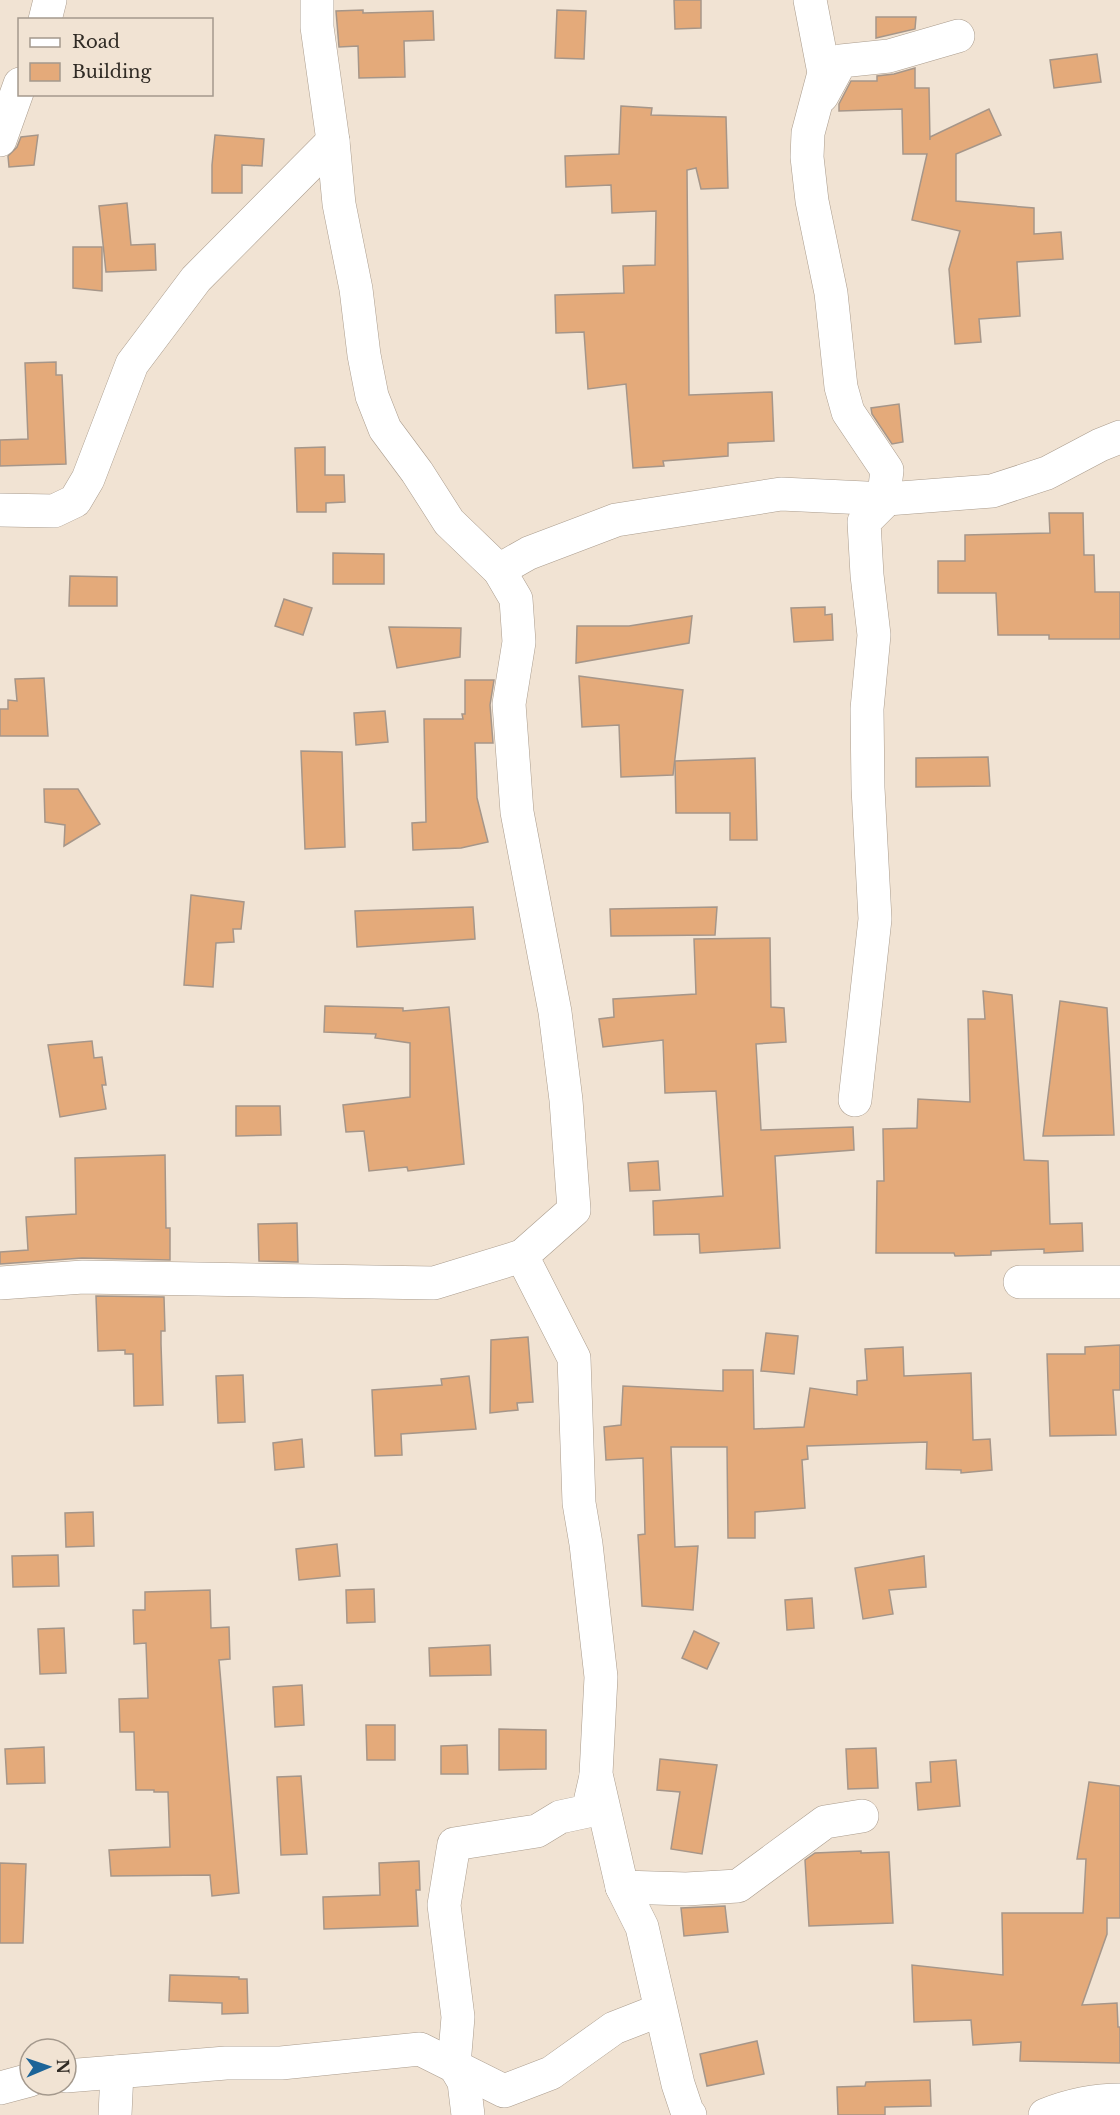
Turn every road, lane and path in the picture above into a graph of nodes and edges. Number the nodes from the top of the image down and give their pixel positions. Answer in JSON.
{"nodes":[{"id":1,"x":50,"y":0,"type":"edge"},
{"id":2,"x":317,"y":0,"type":"edge"},
{"id":3,"x":810,"y":0,"type":"edge"},
{"id":4,"x":46,"y":18,"type":"edge"},
{"id":5,"x":958,"y":36,"type":"dead end"},
{"id":6,"x":18,"y":90,"type":"edge"},
{"id":7,"x":810,"y":117,"type":"junction"},
{"id":8,"x":0,"y":140,"type":"edge"},
{"id":9,"x":333,"y":141,"type":"junction"},
{"id":10,"x":1120,"y":437,"type":"edge"},
{"id":11,"x":886,"y":499,"type":"junction"},
{"id":12,"x":0,"y":510,"type":"edge"},
{"id":13,"x":499,"y":570,"type":"junction"},
{"id":14,"x":855,"y":1100,"type":"dead end"},
{"id":15,"x":522,"y":1256,"type":"junction"},
{"id":16,"x":1020,"y":1282,"type":"dead end"},
{"id":17,"x":1120,"y":1282,"type":"edge"},
{"id":18,"x":0,"y":1283,"type":"edge"},
{"id":19,"x":596,"y":1774,"type":"junction"},
{"id":20,"x":862,"y":1816,"type":"dead end"},
{"id":21,"x":622,"y":1887,"type":"junction"},
{"id":22,"x":660,"y":2010,"type":"junction"},
{"id":23,"x":454,"y":2065,"type":"junction"},
{"id":24,"x":117,"y":2072,"type":"junction"},
{"id":25,"x":78,"y":2075,"type":"edge"},
{"id":26,"x":18,"y":2083,"type":"edge"},
{"id":27,"x":0,"y":2088,"type":"edge"},
{"id":28,"x":1120,"y":2100,"type":"edge"},
{"id":29,"x":115,"y":2115,"type":"edge"},
{"id":30,"x":468,"y":2115,"type":"edge"},
{"id":31,"x":690,"y":2115,"type":"edge"},
{"id":32,"x":1045,"y":2115,"type":"edge"}],
"edges":[{"from":1,"to":4,"type":"street"},
{"from":2,"to":9,"type":"street"},
{"from":3,"to":7,"type":"street"},
{"from":5,"to":7,"type":"street"},
{"from":6,"to":8,"type":"street"},
{"from":7,"to":11,"type":"street"},
{"from":9,"to":12,"type":"street"},
{"from":9,"to":13,"type":"street"},
{"from":10,"to":11,"type":"street"},
{"from":11,"to":13,"type":"street"},
{"from":11,"to":14,"type":"street"},
{"from":13,"to":15,"type":"street"},
{"from":15,"to":18,"type":"street"},
{"from":15,"to":19,"type":"street"},
{"from":16,"to":17,"type":"street"},
{"from":19,"to":21,"type":"street"},
{"from":19,"to":23,"type":"street"},
{"from":20,"to":21,"type":"street"},
{"from":21,"to":22,"type":"street"},
{"from":22,"to":23,"type":"street"},
{"from":22,"to":31,"type":"street"},
{"from":23,"to":24,"type":"street"},
{"from":23,"to":30,"type":"street"},
{"from":24,"to":25,"type":"street"},
{"from":24,"to":29,"type":"street"},
{"from":26,"to":27,"type":"street"},
{"from":28,"to":32,"type":"street"}]}
